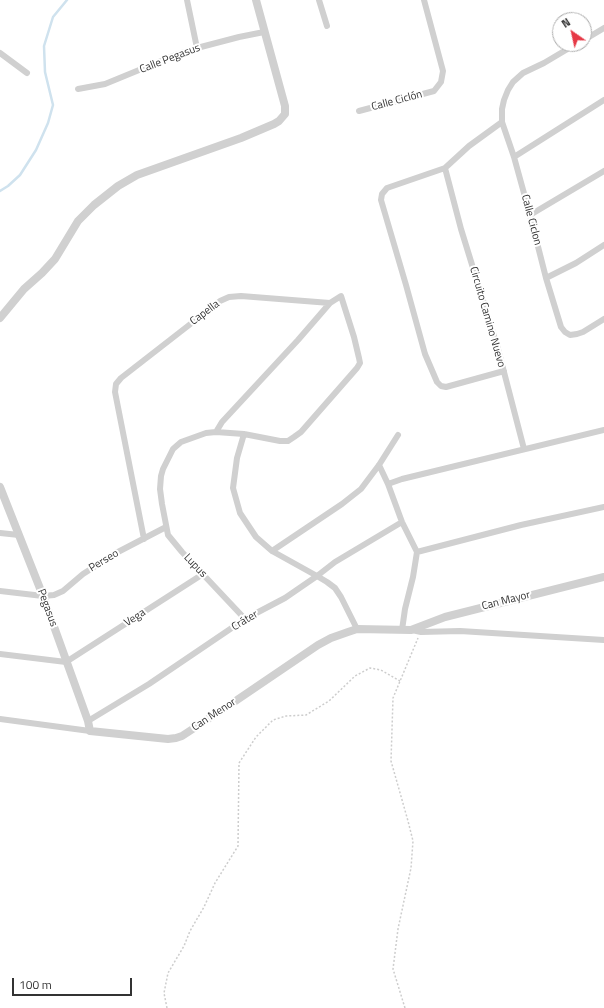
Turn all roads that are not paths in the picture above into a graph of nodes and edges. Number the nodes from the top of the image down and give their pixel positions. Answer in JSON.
{"nodes":[{"id":1,"x":187,"y":0,"type":"edge"},
{"id":2,"x":256,"y":0,"type":"edge"},
{"id":3,"x":319,"y":0,"type":"edge"},
{"id":4,"x":424,"y":0,"type":"edge"},
{"id":5,"x":327,"y":26,"type":"dead end"},
{"id":6,"x":604,"y":28,"type":"edge"},
{"id":7,"x":264,"y":32,"type":"junction"},
{"id":8,"x":592,"y":35,"type":"edge"},
{"id":9,"x":197,"y":48,"type":"junction"},
{"id":10,"x":562,"y":52,"type":"edge"},
{"id":11,"x":0,"y":53,"type":"edge"},
{"id":12,"x":27,"y":73,"type":"dead end"},
{"id":13,"x":78,"y":89,"type":"dead end"},
{"id":14,"x":604,"y":100,"type":"edge"},
{"id":15,"x":359,"y":111,"type":"dead end"},
{"id":16,"x":502,"y":122,"type":"junction"},
{"id":17,"x":514,"y":157,"type":"junction"},
{"id":18,"x":445,"y":168,"type":"junction"},
{"id":19,"x":604,"y":171,"type":"edge"},
{"id":20,"x":530,"y":215,"type":"junction"},
{"id":21,"x":604,"y":245,"type":"edge"},
{"id":22,"x":546,"y":278,"type":"junction"},
{"id":23,"x":330,"y":303,"type":"junction"},
{"id":24,"x":0,"y":318,"type":"edge"},
{"id":25,"x":604,"y":319,"type":"edge"},
{"id":26,"x":504,"y":371,"type":"junction"},
{"id":27,"x":604,"y":430,"type":"edge"},
{"id":28,"x":216,"y":432,"type":"junction"},
{"id":29,"x":244,"y":434,"type":"junction"},
{"id":30,"x":398,"y":435,"type":"dead end"},
{"id":31,"x":524,"y":449,"type":"junction"},
{"id":32,"x":379,"y":465,"type":"junction"},
{"id":33,"x":388,"y":484,"type":"junction"},
{"id":34,"x":0,"y":487,"type":"edge"},
{"id":35,"x":604,"y":507,"type":"edge"},
{"id":36,"x":402,"y":522,"type":"junction"},
{"id":37,"x":166,"y":527,"type":"junction"},
{"id":38,"x":0,"y":533,"type":"edge"},
{"id":39,"x":19,"y":535,"type":"junction"},
{"id":40,"x":144,"y":539,"type":"junction"},
{"id":41,"x":272,"y":551,"type":"junction"},
{"id":42,"x":417,"y":552,"type":"junction"},
{"id":43,"x":203,"y":574,"type":"junction"},
{"id":44,"x":316,"y":576,"type":"junction"},
{"id":45,"x":604,"y":577,"type":"edge"},
{"id":46,"x":0,"y":591,"type":"edge"},
{"id":47,"x":43,"y":596,"type":"junction"},
{"id":48,"x":246,"y":619,"type":"junction"},
{"id":49,"x":357,"y":629,"type":"junction"},
{"id":50,"x":406,"y":630,"type":"junction"},
{"id":51,"x":604,"y":640,"type":"edge"},
{"id":52,"x":0,"y":654,"type":"edge"},
{"id":53,"x":66,"y":662,"type":"junction"},
{"id":54,"x":0,"y":719,"type":"edge"},
{"id":55,"x":88,"y":721,"type":"junction"},
{"id":56,"x":90,"y":731,"type":"junction"}],
"edges":[{"from":1,"to":9,"type":"street"},
{"from":2,"to":7,"type":"street"},
{"from":3,"to":5,"type":"street"},
{"from":4,"to":15,"type":"street","name":"Calle Ciclón"},
{"from":6,"to":8,"type":"street"},
{"from":7,"to":9,"type":"street","name":"Calle Pegasus"},
{"from":7,"to":24,"type":"street"},
{"from":9,"to":13,"type":"street","name":"Calle Pegasus"},
{"from":10,"to":16,"type":"street","name":"Calle Ciclon"},
{"from":11,"to":12,"type":"street"},
{"from":14,"to":17,"type":"street"},
{"from":16,"to":17,"type":"street","name":"Calle Ciclon"},
{"from":16,"to":18,"type":"street"},
{"from":17,"to":20,"type":"street","name":"Calle Ciclon"},
{"from":18,"to":26,"type":"street","name":"Circuito Camino Nuevo"},
{"from":18,"to":26,"type":"street","name":"Circuito Camino Nuevo"},
{"from":19,"to":20,"type":"street"},
{"from":20,"to":22,"type":"street","name":"Calle Ciclon"},
{"from":21,"to":22,"type":"street"},
{"from":22,"to":25,"type":"street","name":"Calle Ciclon"},
{"from":23,"to":28,"type":"street"},
{"from":23,"to":29,"type":"street","name":"Capella"},
{"from":23,"to":40,"type":"street","name":"Capella"},
{"from":26,"to":31,"type":"street"},
{"from":27,"to":31,"type":"street"},
{"from":28,"to":29,"type":"street","name":"Lupus"},
{"from":28,"to":37,"type":"street","name":"Lupus"},
{"from":29,"to":41,"type":"street"},
{"from":30,"to":32,"type":"street"},
{"from":31,"to":33,"type":"street"},
{"from":32,"to":33,"type":"street"},
{"from":32,"to":41,"type":"street"},
{"from":33,"to":36,"type":"street"},
{"from":34,"to":39,"type":"street","name":"Pegasus"},
{"from":35,"to":42,"type":"street"},
{"from":36,"to":42,"type":"street"},
{"from":36,"to":44,"type":"street","name":"Cráter"},
{"from":37,"to":40,"type":"street","name":"Perseo"},
{"from":37,"to":43,"type":"street","name":"Lupus"},
{"from":38,"to":39,"type":"street"},
{"from":39,"to":47,"type":"street","name":"Pegasus"},
{"from":40,"to":47,"type":"street","name":"Perseo"},
{"from":41,"to":44,"type":"street"},
{"from":42,"to":50,"type":"street"},
{"from":43,"to":48,"type":"street","name":"Lupus"},
{"from":43,"to":53,"type":"street","name":"Vega"},
{"from":44,"to":48,"type":"street","name":"Cráter"},
{"from":44,"to":49,"type":"street"},
{"from":45,"to":50,"type":"street","name":"Can Mayor"},
{"from":46,"to":47,"type":"street"},
{"from":47,"to":53,"type":"street","name":"Pegasus"},
{"from":48,"to":55,"type":"street","name":"Cráter"},
{"from":49,"to":50,"type":"street","name":"Can Menor"},
{"from":49,"to":56,"type":"street","name":"Can Menor"},
{"from":50,"to":51,"type":"street"},
{"from":52,"to":53,"type":"street"},
{"from":53,"to":55,"type":"street","name":"Pegasus"},
{"from":54,"to":56,"type":"street","name":"Can Menor"},
{"from":55,"to":56,"type":"street","name":"Pegasus"}]}
